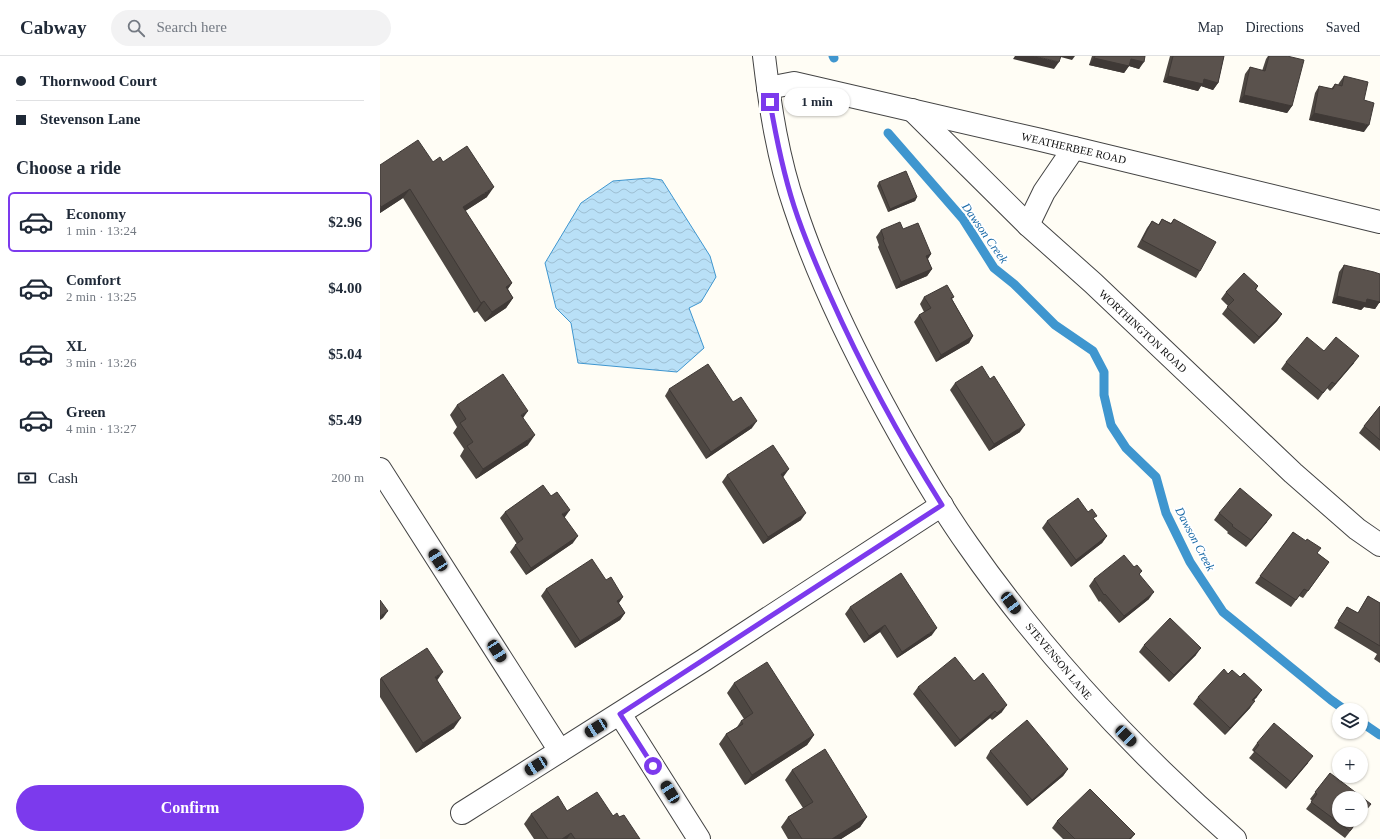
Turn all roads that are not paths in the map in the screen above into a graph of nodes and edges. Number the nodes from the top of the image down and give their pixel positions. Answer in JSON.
{"nodes":[{"id":1,"x":764,"y":56,"type":"edge"},
{"id":2,"x":768,"y":88,"type":"junction"},
{"id":3,"x":912,"y":110,"type":"junction"},
{"id":4,"x":1074,"y":148,"type":"junction"},
{"id":5,"x":1380,"y":222,"type":"edge"},
{"id":6,"x":1028,"y":225,"type":"junction"},
{"id":7,"x":380,"y":469,"type":"edge"},
{"id":8,"x":942,"y":505,"type":"junction"},
{"id":9,"x":1380,"y":545,"type":"edge"},
{"id":10,"x":620,"y":714,"type":"junction"},
{"id":11,"x":560,"y":750,"type":"junction"},
{"id":12,"x":462,"y":813,"type":"dead end"},
{"id":13,"x":699,"y":839,"type":"edge"},
{"id":14,"x":1235,"y":839,"type":"edge"}],
"edges":[{"from":1,"to":2,"type":"street","name":"STEVENSON LANE"},
{"from":2,"to":3,"type":"street","name":"WEATHERBEE ROAD"},
{"from":2,"to":8,"type":"street","name":"STEVENSON LANE"},
{"from":3,"to":4,"type":"street","name":"WEATHERBEE ROAD"},
{"from":3,"to":6,"type":"street","name":"WORTHINGTON ROAD"},
{"from":4,"to":5,"type":"street","name":"WEATHERBEE ROAD"},
{"from":4,"to":6,"type":"street"},
{"from":6,"to":9,"type":"street","name":"WORTHINGTON ROAD"},
{"from":7,"to":11,"type":"street"},
{"from":8,"to":10,"type":"street"},
{"from":8,"to":14,"type":"street","name":"STEVENSON LANE"},
{"from":10,"to":11,"type":"street"},
{"from":10,"to":13,"type":"street"},
{"from":11,"to":12,"type":"street"}]}
